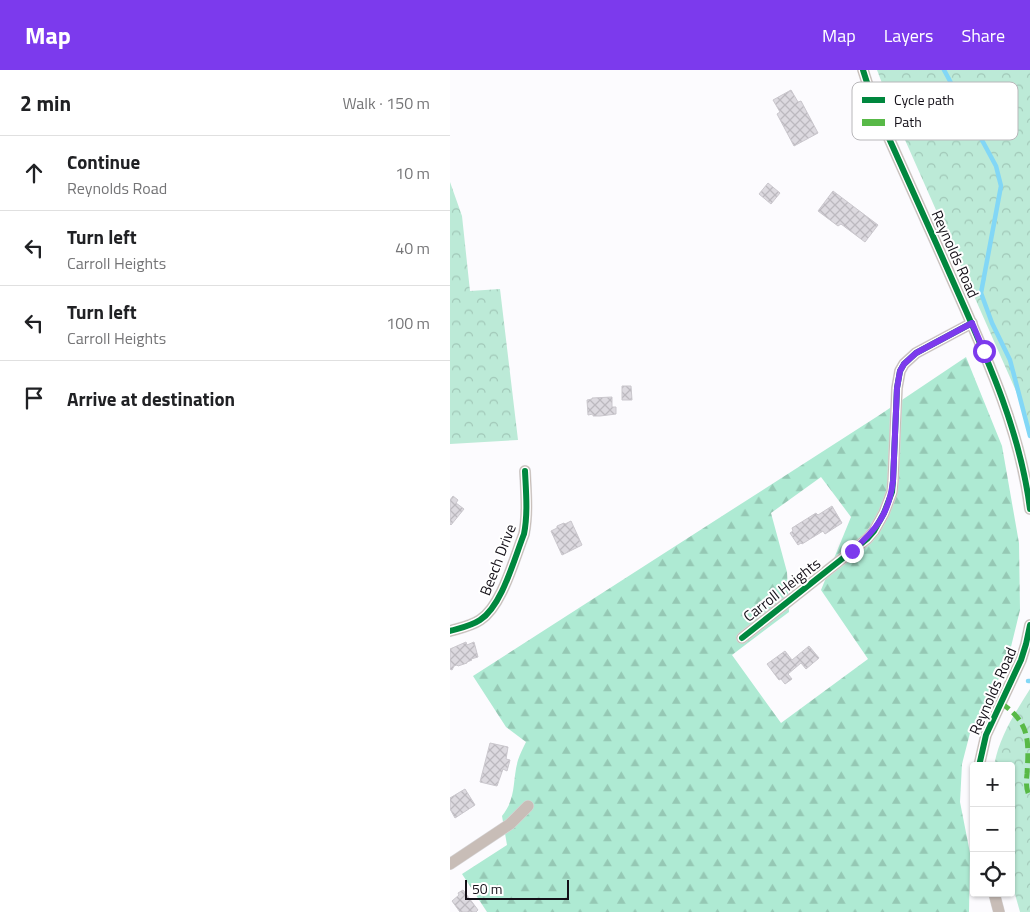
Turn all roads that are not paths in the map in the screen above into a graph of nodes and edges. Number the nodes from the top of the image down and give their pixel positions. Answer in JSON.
{"nodes":[{"id":1,"x":863,"y":70,"type":"edge"},
{"id":2,"x":867,"y":82,"type":"edge"},
{"id":3,"x":890,"y":140,"type":"edge"},
{"id":4,"x":972,"y":323,"type":"junction"},
{"id":5,"x":525,"y":471,"type":"dead end"},
{"id":6,"x":1030,"y":509,"type":"edge"},
{"id":7,"x":1030,"y":625,"type":"edge"},
{"id":8,"x":450,"y":631,"type":"edge"},
{"id":9,"x":742,"y":638,"type":"dead end"},
{"id":10,"x":979,"y":762,"type":"edge"},
{"id":11,"x":528,"y":806,"type":"dead end"},
{"id":12,"x":450,"y":864,"type":"edge"},
{"id":13,"x":995,"y":897,"type":"edge"},
{"id":14,"x":999,"y":912,"type":"edge"}],
"edges":[{"from":1,"to":2,"type":"street","name":"Reynolds Road"},
{"from":3,"to":4,"type":"street","name":"Reynolds Road"},
{"from":4,"to":6,"type":"street","name":"Reynolds Road"},
{"from":4,"to":9,"type":"street","name":"Carroll Heights"},
{"from":5,"to":8,"type":"street","name":"Beech Drive"},
{"from":7,"to":10,"type":"street","name":"Reynolds Road"},
{"from":11,"to":12,"type":"street"},
{"from":13,"to":14,"type":"street"}]}
